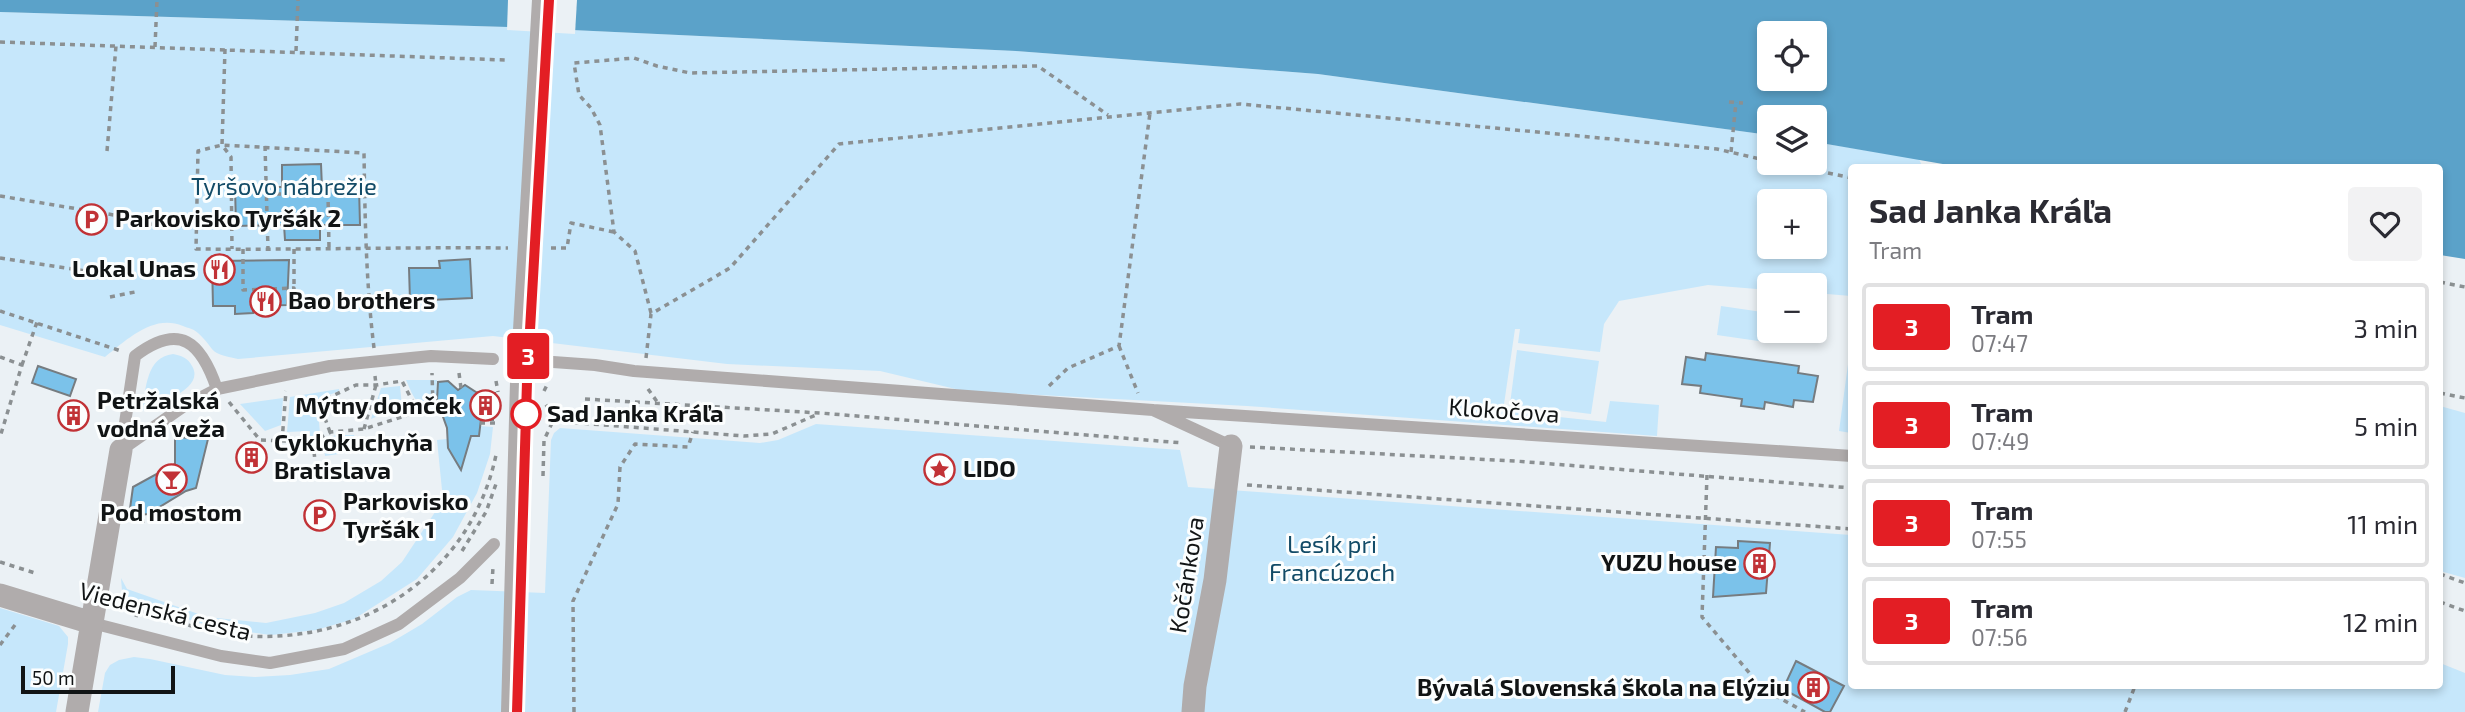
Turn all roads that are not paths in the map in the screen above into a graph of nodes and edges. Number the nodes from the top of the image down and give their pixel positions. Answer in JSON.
{"nodes":[{"id":1,"x":538,"y":0,"type":"edge"},
{"id":2,"x":549,"y":0,"type":"edge"},
{"id":3,"x":493,"y":359,"type":"dead end"},
{"id":4,"x":554,"y":362,"type":"dead end"},
{"id":5,"x":522,"y":382,"type":"junction"},
{"id":6,"x":217,"y":388,"type":"junction"},
{"id":7,"x":1148,"y":410,"type":"junction"},
{"id":8,"x":1231,"y":446,"type":"joint"},
{"id":9,"x":121,"y":450,"type":"junction"},
{"id":10,"x":1848,"y":456,"type":"edge"},
{"id":11,"x":494,"y":544,"type":"dead end"},
{"id":12,"x":515,"y":592,"type":"junction"},
{"id":13,"x":0,"y":595,"type":"edge"},
{"id":14,"x":94,"y":616,"type":"junction"},
{"id":15,"x":77,"y":712,"type":"edge"},
{"id":16,"x":507,"y":712,"type":"edge"},
{"id":17,"x":517,"y":712,"type":"edge"},
{"id":18,"x":1193,"y":712,"type":"edge"}],
"edges":[{"from":1,"to":5,"type":"lane","bridge":true},
{"from":2,"to":5,"type":"lane","bridge":true},
{"from":3,"to":6,"type":"lane"},
{"from":4,"to":7,"type":"lane","name":"Klokočova"},
{"from":5,"to":12,"type":"lane"},
{"from":6,"to":9,"type":"lane"},
{"from":6,"to":9,"type":"lane"},
{"from":7,"to":8,"type":"lane"},
{"from":7,"to":10,"type":"lane","name":"Klokočova"},
{"from":8,"to":18,"type":"street","name":"Kočánkova"},
{"from":9,"to":14,"type":"street"},
{"from":11,"to":14,"type":"lane","name":"Viedenská cesta"},
{"from":12,"to":16,"type":"lane"},
{"from":12,"to":17,"type":"lane"},
{"from":13,"to":14,"type":"street","name":"Viedenská cesta"},
{"from":14,"to":15,"type":"street"}]}
